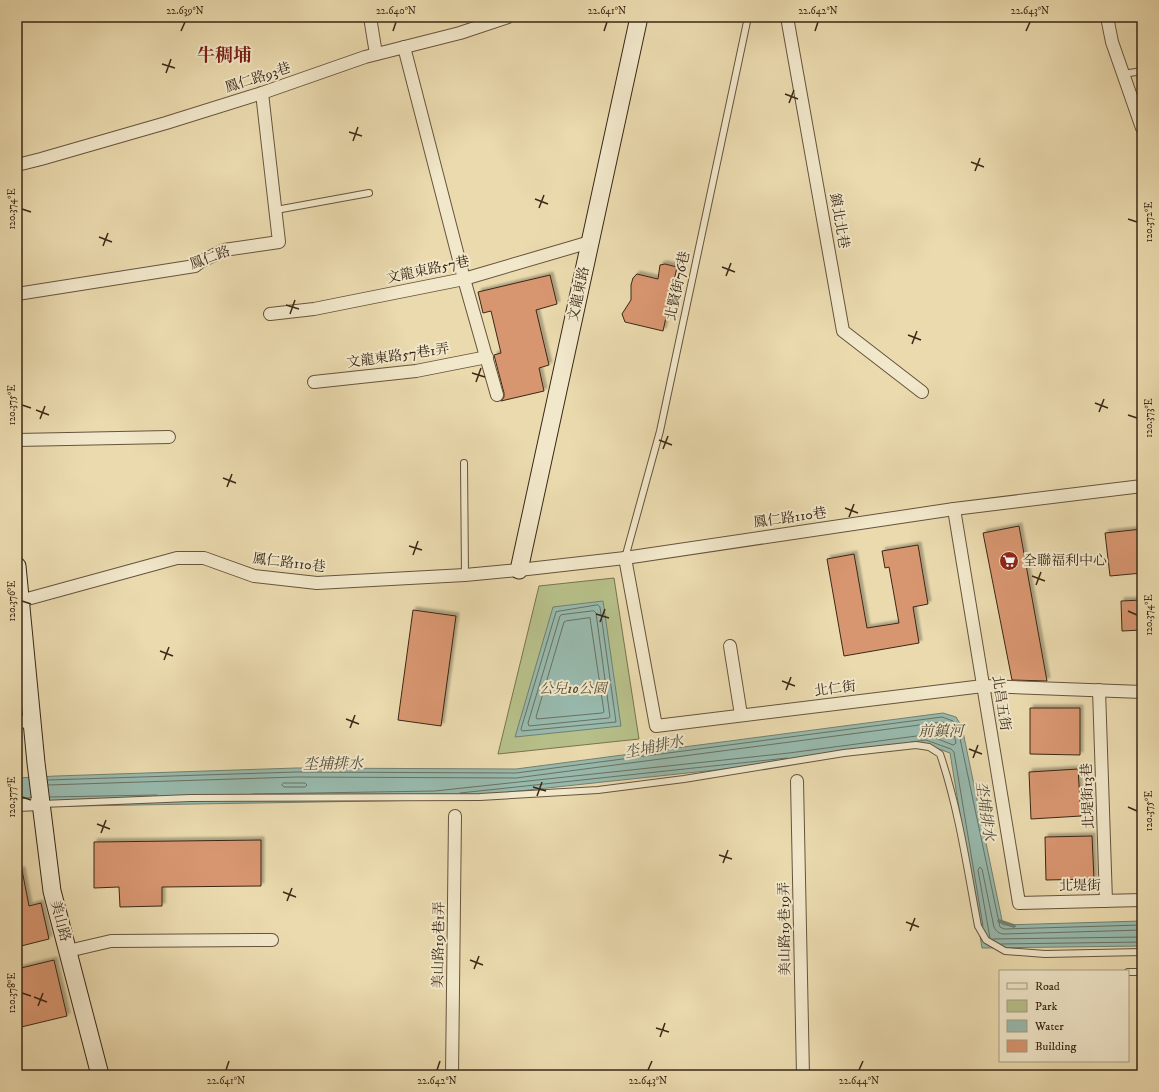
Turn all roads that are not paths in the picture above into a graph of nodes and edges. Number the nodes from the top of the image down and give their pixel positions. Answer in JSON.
{"nodes":[{"id":1,"x":370,"y":17,"type":"edge"},
{"id":2,"x":508,"y":17,"type":"edge"},
{"id":3,"x":639,"y":17,"type":"edge"},
{"id":4,"x":748,"y":17,"type":"edge"},
{"id":5,"x":787,"y":17,"type":"edge"},
{"id":6,"x":1107,"y":17,"type":"edge"},
{"id":7,"x":404,"y":47,"type":"junction"},
{"id":8,"x":376,"y":54,"type":"junction"},
{"id":9,"x":1142,"y":71,"type":"edge"},
{"id":10,"x":1123,"y":74,"type":"junction"},
{"id":11,"x":262,"y":93,"type":"junction"},
{"id":12,"x":1142,"y":128,"type":"edge"},
{"id":13,"x":17,"y":165,"type":"edge"},
{"id":14,"x":369,"y":193,"type":"dead end"},
{"id":15,"x":276,"y":210,"type":"junction"},
{"id":16,"x":590,"y":242,"type":"junction"},
{"id":17,"x":464,"y":279,"type":"junction"},
{"id":18,"x":17,"y":294,"type":"edge"},
{"id":19,"x":270,"y":314,"type":"dead end"},
{"id":20,"x":487,"y":356,"type":"junction"},
{"id":21,"x":314,"y":382,"type":"dead end"},
{"id":22,"x":922,"y":392,"type":"dead end"},
{"id":23,"x":497,"y":396,"type":"dead end"},
{"id":24,"x":169,"y":437,"type":"dead end"},
{"id":25,"x":17,"y":440,"type":"edge"},
{"id":26,"x":464,"y":463,"type":"dead end"},
{"id":27,"x":1142,"y":486,"type":"edge"},
{"id":28,"x":954,"y":508,"type":"junction"},
{"id":29,"x":625,"y":558,"type":"junction"},
{"id":30,"x":519,"y":570,"type":"junction"},
{"id":31,"x":17,"y":575,"type":"edge"},
{"id":32,"x":465,"y":575,"type":"junction"},
{"id":33,"x":20,"y":600,"type":"junction"},
{"id":34,"x":730,"y":646,"type":"dead end"},
{"id":35,"x":21,"y":651,"type":"edge"},
{"id":36,"x":983,"y":686,"type":"junction"},
{"id":37,"x":1099,"y":690,"type":"junction"},
{"id":38,"x":1142,"y":692,"type":"edge"},
{"id":39,"x":741,"y":715,"type":"junction"},
{"id":40,"x":24,"y":722,"type":"edge"},
{"id":41,"x":797,"y":781,"type":"dead end"},
{"id":42,"x":40,"y":801,"type":"junction"},
{"id":43,"x":17,"y":805,"type":"edge"},
{"id":44,"x":455,"y":816,"type":"dead end"},
{"id":45,"x":1142,"y":900,"type":"edge"},
{"id":46,"x":1106,"y":901,"type":"junction"},
{"id":47,"x":1019,"y":902,"type":"joint"},
{"id":48,"x":272,"y":940,"type":"dead end"},
{"id":49,"x":68,"y":950,"type":"junction"},
{"id":50,"x":1142,"y":952,"type":"edge"},
{"id":51,"x":1129,"y":972,"type":"edge"},
{"id":52,"x":1142,"y":972,"type":"edge"},
{"id":53,"x":100,"y":1075,"type":"edge"},
{"id":54,"x":452,"y":1075,"type":"edge"},
{"id":55,"x":803,"y":1075,"type":"edge"}],
"edges":[{"from":1,"to":8,"type":"street"},
{"from":2,"to":7,"type":"street","name":"鳳仁路93巷"},
{"from":3,"to":16,"type":"street","name":"文龍東路"},
{"from":4,"to":29,"type":"lane","name":"北賢街76巷"},
{"from":5,"to":22,"type":"street","name":"鎮北北巷"},
{"from":6,"to":10,"type":"street"},
{"from":7,"to":8,"type":"street","name":"鳳仁路93巷"},
{"from":7,"to":17,"type":"street"},
{"from":8,"to":11,"type":"street","name":"鳳仁路93巷"},
{"from":9,"to":10,"type":"lane"},
{"from":10,"to":12,"type":"street"},
{"from":11,"to":13,"type":"street","name":"鳳仁路93巷"},
{"from":11,"to":15,"type":"street","name":"鳳仁路"},
{"from":14,"to":15,"type":"lane"},
{"from":15,"to":18,"type":"street","name":"鳳仁路"},
{"from":16,"to":17,"type":"street","name":"文龍東路57巷"},
{"from":16,"to":30,"type":"street","name":"文龍東路"},
{"from":17,"to":19,"type":"street","name":"文龍東路57巷"},
{"from":17,"to":20,"type":"street"},
{"from":20,"to":21,"type":"street","name":"文龍東路57巷1弄"},
{"from":20,"to":23,"type":"street"},
{"from":24,"to":25,"type":"street"},
{"from":26,"to":32,"type":"lane"},
{"from":27,"to":28,"type":"street","name":"鳳仁路110巷"},
{"from":28,"to":29,"type":"street","name":"鳳仁路110巷"},
{"from":28,"to":36,"type":"street","name":"北昌五街"},
{"from":29,"to":30,"type":"street","name":"鳳仁路110巷"},
{"from":29,"to":39,"type":"street","name":"北仁街"},
{"from":30,"to":32,"type":"street","name":"鳳仁路110巷"},
{"from":31,"to":33,"type":"street"},
{"from":32,"to":33,"type":"street","name":"鳳仁路110巷"},
{"from":33,"to":35,"type":"street"},
{"from":34,"to":39,"type":"street"},
{"from":35,"to":40,"type":"street"},
{"from":36,"to":37,"type":"street","name":"北仁街"},
{"from":36,"to":39,"type":"street","name":"北仁街"},
{"from":36,"to":47,"type":"street","name":"北昌五街"},
{"from":37,"to":38,"type":"street","name":"北仁街"},
{"from":37,"to":46,"type":"street","name":"北堤街13巷"},
{"from":40,"to":42,"type":"street","name":"美山路"},
{"from":41,"to":55,"type":"street","name":"美山路19巷19弄"},
{"from":42,"to":43,"type":"street"},
{"from":42,"to":49,"type":"street","name":"美山路"},
{"from":42,"to":50,"type":"lane"},
{"from":44,"to":54,"type":"street","name":"美山路19巷1弄"},
{"from":45,"to":46,"type":"street","name":"北堤街"},
{"from":46,"to":47,"type":"street","name":"北堤街"},
{"from":48,"to":49,"type":"street"},
{"from":49,"to":53,"type":"street","name":"美山路"},
{"from":51,"to":52,"type":"lane"}]}
